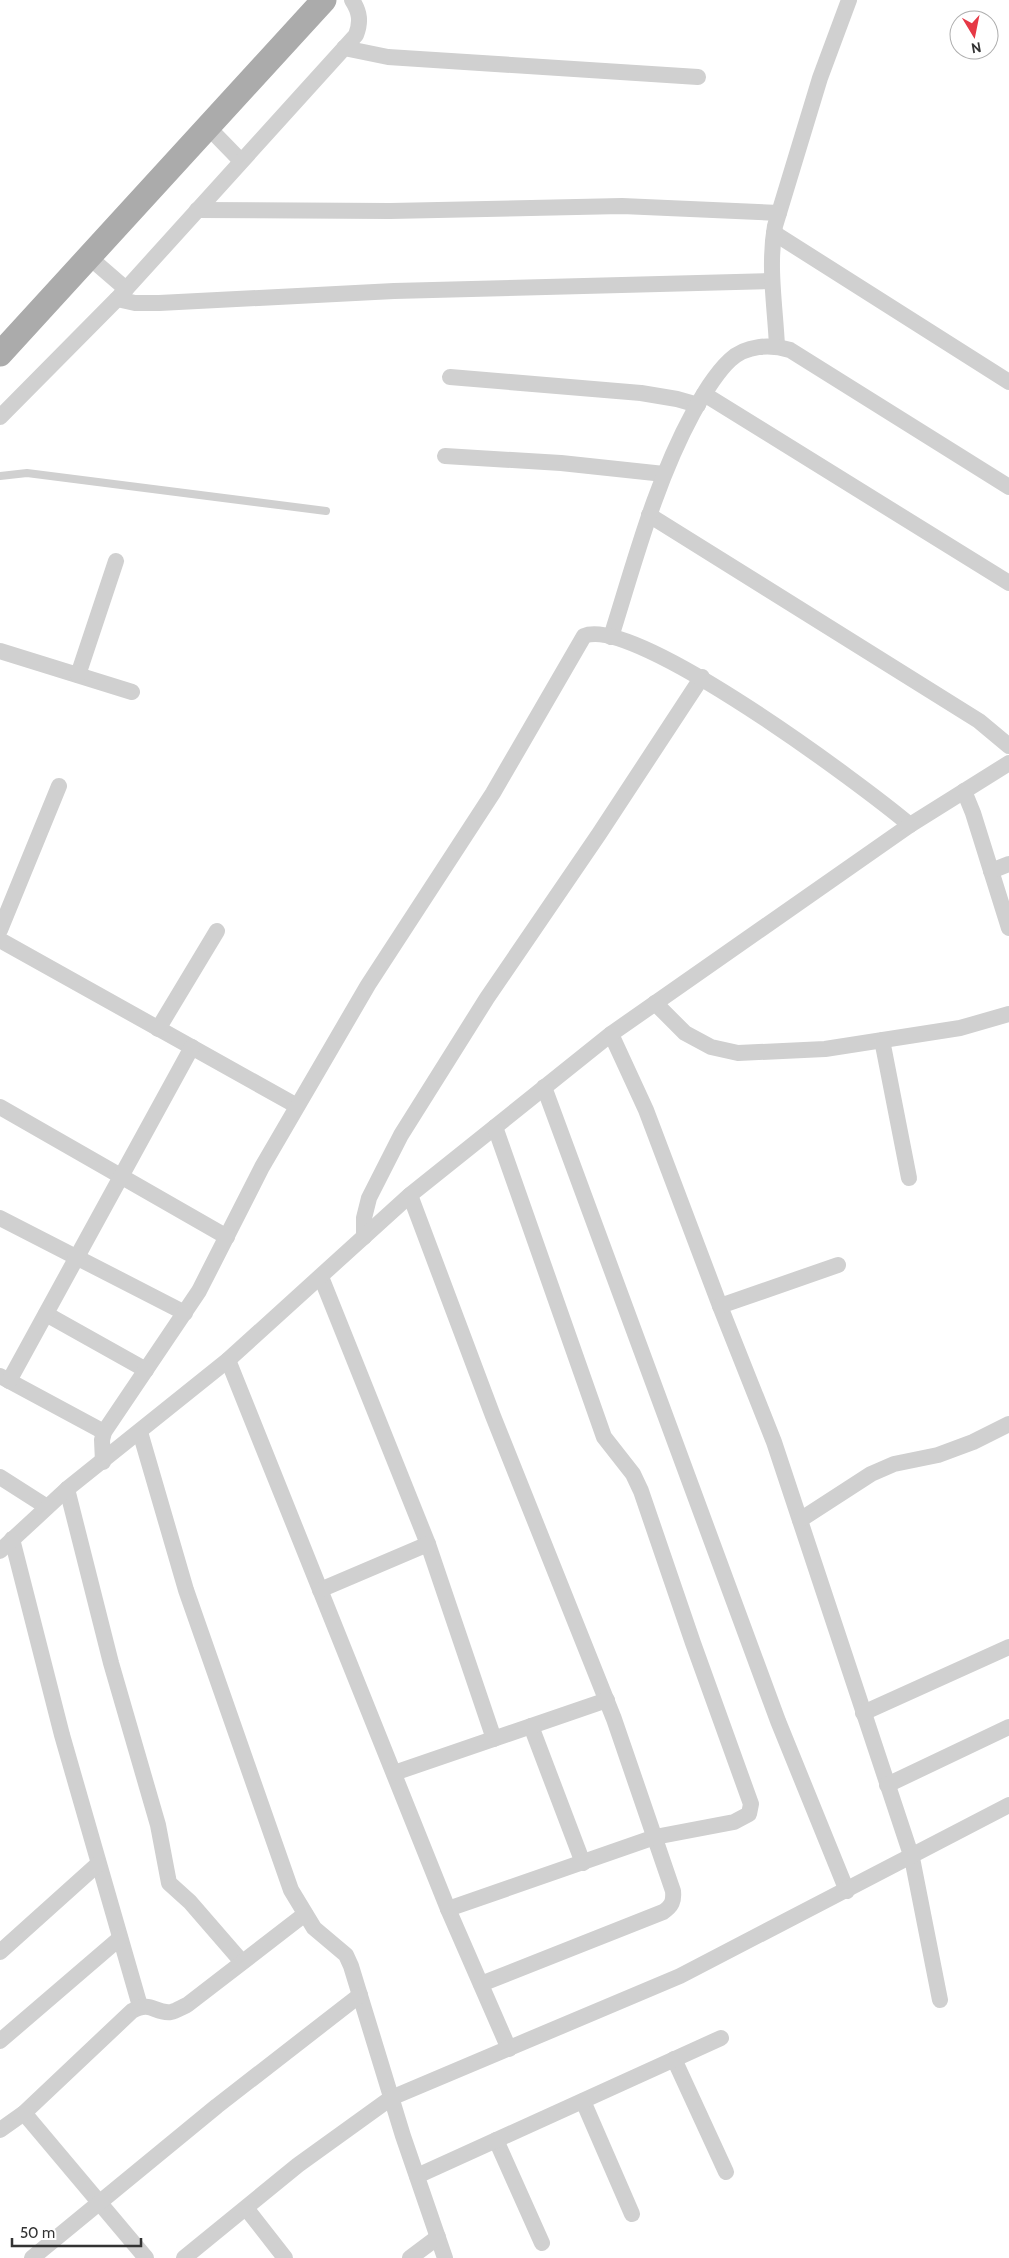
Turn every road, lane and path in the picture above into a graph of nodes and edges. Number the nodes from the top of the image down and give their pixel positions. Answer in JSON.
{"nodes":[{"id":1,"x":324,"y":0,"type":"edge"},
{"id":2,"x":352,"y":0,"type":"edge"},
{"id":3,"x":849,"y":0,"type":"edge"},
{"id":4,"x":344,"y":48,"type":"junction"},
{"id":5,"x":698,"y":78,"type":"dead end"},
{"id":6,"x":208,"y":127,"type":"junction"},
{"id":7,"x":241,"y":162,"type":"junction"},
{"id":8,"x":197,"y":210,"type":"junction"},
{"id":9,"x":779,"y":213,"type":"junction"},
{"id":10,"x":774,"y":233,"type":"junction"},
{"id":11,"x":89,"y":257,"type":"junction"},
{"id":12,"x":772,"y":282,"type":"junction"},
{"id":13,"x":122,"y":294,"type":"junction"},
{"id":14,"x":777,"y":346,"type":"junction"},
{"id":15,"x":0,"y":354,"type":"edge"},
{"id":16,"x":450,"y":377,"type":"dead end"},
{"id":17,"x":1009,"y":382,"type":"edge"},
{"id":18,"x":701,"y":400,"type":"junction"},
{"id":19,"x":0,"y":417,"type":"edge"},
{"id":20,"x":445,"y":456,"type":"dead end"},
{"id":21,"x":664,"y":474,"type":"junction"},
{"id":22,"x":0,"y":476,"type":"edge"},
{"id":23,"x":1009,"y":487,"type":"edge"},
{"id":24,"x":326,"y":511,"type":"dead end"},
{"id":25,"x":650,"y":515,"type":"junction"},
{"id":26,"x":116,"y":561,"type":"dead end"},
{"id":27,"x":1009,"y":584,"type":"edge"},
{"id":28,"x":611,"y":637,"type":"junction"},
{"id":29,"x":0,"y":651,"type":"edge"},
{"id":30,"x":78,"y":675,"type":"junction"},
{"id":31,"x":702,"y":677,"type":"junction"},
{"id":32,"x":132,"y":692,"type":"dead end"},
{"id":33,"x":1009,"y":746,"type":"edge"},
{"id":34,"x":1009,"y":763,"type":"edge"},
{"id":35,"x":59,"y":786,"type":"dead end"},
{"id":36,"x":964,"y":791,"type":"junction"},
{"id":37,"x":910,"y":825,"type":"junction"},
{"id":38,"x":1009,"y":864,"type":"edge"},
{"id":39,"x":991,"y":871,"type":"junction"},
{"id":40,"x":1009,"y":928,"type":"edge"},
{"id":41,"x":0,"y":930,"type":"edge"},
{"id":42,"x":217,"y":931,"type":"dead end"},
{"id":43,"x":0,"y":940,"type":"edge"},
{"id":44,"x":655,"y":1003,"type":"junction"},
{"id":45,"x":1009,"y":1014,"type":"edge"},
{"id":46,"x":158,"y":1029,"type":"junction"},
{"id":47,"x":611,"y":1034,"type":"junction"},
{"id":48,"x":882,"y":1040,"type":"junction"},
{"id":49,"x":192,"y":1047,"type":"junction"},
{"id":50,"x":544,"y":1087,"type":"junction"},
{"id":51,"x":297,"y":1106,"type":"junction"},
{"id":52,"x":0,"y":1107,"type":"edge"},
{"id":53,"x":495,"y":1127,"type":"junction"},
{"id":54,"x":122,"y":1175,"type":"junction"},
{"id":55,"x":909,"y":1178,"type":"dead end"},
{"id":56,"x":410,"y":1195,"type":"junction"},
{"id":57,"x":0,"y":1218,"type":"edge"},
{"id":58,"x":227,"y":1237,"type":"junction"},
{"id":59,"x":364,"y":1237,"type":"junction"},
{"id":60,"x":77,"y":1257,"type":"junction"},
{"id":61,"x":838,"y":1266,"type":"dead end"},
{"id":62,"x":321,"y":1277,"type":"junction"},
{"id":63,"x":720,"y":1306,"type":"junction"},
{"id":64,"x":185,"y":1313,"type":"junction"},
{"id":65,"x":46,"y":1314,"type":"junction"},
{"id":66,"x":228,"y":1360,"type":"junction"},
{"id":67,"x":146,"y":1370,"type":"junction"},
{"id":68,"x":5,"y":1378,"type":"edge"},
{"id":69,"x":1009,"y":1424,"type":"edge"},
{"id":70,"x":104,"y":1432,"type":"junction"},
{"id":71,"x":140,"y":1432,"type":"junction"},
{"id":72,"x":103,"y":1462,"type":"junction"},
{"id":73,"x":0,"y":1477,"type":"edge"},
{"id":74,"x":67,"y":1490,"type":"junction"},
{"id":75,"x":47,"y":1507,"type":"junction"},
{"id":76,"x":800,"y":1520,"type":"junction"},
{"id":77,"x":12,"y":1540,"type":"junction"},
{"id":78,"x":428,"y":1544,"type":"junction"},
{"id":79,"x":0,"y":1551,"type":"edge"},
{"id":80,"x":320,"y":1590,"type":"junction"},
{"id":81,"x":1009,"y":1647,"type":"edge"},
{"id":82,"x":607,"y":1700,"type":"junction"},
{"id":83,"x":863,"y":1713,"type":"junction"},
{"id":84,"x":531,"y":1726,"type":"junction"},
{"id":85,"x":1009,"y":1727,"type":"edge"},
{"id":86,"x":494,"y":1739,"type":"junction"},
{"id":87,"x":394,"y":1773,"type":"junction"},
{"id":88,"x":887,"y":1785,"type":"junction"},
{"id":89,"x":1009,"y":1806,"type":"edge"},
{"id":90,"x":655,"y":1838,"type":"junction"},
{"id":91,"x":912,"y":1858,"type":"junction"},
{"id":92,"x":583,"y":1863,"type":"junction"},
{"id":93,"x":98,"y":1864,"type":"junction"},
{"id":94,"x":847,"y":1891,"type":"junction"},
{"id":95,"x":448,"y":1909,"type":"junction"},
{"id":96,"x":305,"y":1914,"type":"junction"},
{"id":97,"x":120,"y":1938,"type":"junction"},
{"id":98,"x":0,"y":1952,"type":"edge"},
{"id":99,"x":242,"y":1962,"type":"junction"},
{"id":100,"x":481,"y":1984,"type":"junction"},
{"id":101,"x":360,"y":1995,"type":"junction"},
{"id":102,"x":940,"y":2000,"type":"dead end"},
{"id":103,"x":140,"y":2006,"type":"junction"},
{"id":104,"x":721,"y":2038,"type":"dead end"},
{"id":105,"x":0,"y":2041,"type":"edge"},
{"id":106,"x":509,"y":2049,"type":"junction"},
{"id":107,"x":674,"y":2059,"type":"junction"},
{"id":108,"x":391,"y":2098,"type":"junction"},
{"id":109,"x":582,"y":2101,"type":"junction"},
{"id":110,"x":24,"y":2113,"type":"junction"},
{"id":111,"x":0,"y":2130,"type":"edge"},
{"id":112,"x":496,"y":2140,"type":"junction"},
{"id":113,"x":726,"y":2172,"type":"dead end"},
{"id":114,"x":416,"y":2176,"type":"junction"},
{"id":115,"x":99,"y":2202,"type":"junction"},
{"id":116,"x":246,"y":2208,"type":"junction"},
{"id":117,"x":632,"y":2214,"type":"dead end"},
{"id":118,"x":438,"y":2237,"type":"junction"},
{"id":119,"x":542,"y":2243,"type":"dead end"},
{"id":120,"x":32,"y":2258,"type":"edge"},
{"id":121,"x":146,"y":2258,"type":"edge"},
{"id":122,"x":184,"y":2258,"type":"edge"},
{"id":123,"x":285,"y":2258,"type":"edge"},
{"id":124,"x":410,"y":2258,"type":"edge"},
{"id":125,"x":445,"y":2258,"type":"edge"}],
"edges":[{"from":1,"to":6,"type":"main road"},
{"from":2,"to":4,"type":"street"},
{"from":3,"to":9,"type":"street"},
{"from":4,"to":5,"type":"street"},
{"from":4,"to":7,"type":"street"},
{"from":6,"to":7,"type":"street"},
{"from":6,"to":11,"type":"main road"},
{"from":7,"to":8,"type":"street"},
{"from":8,"to":9,"type":"street"},
{"from":8,"to":13,"type":"street"},
{"from":9,"to":10,"type":"street"},
{"from":10,"to":12,"type":"street"},
{"from":10,"to":17,"type":"street"},
{"from":11,"to":13,"type":"street"},
{"from":11,"to":15,"type":"main road"},
{"from":12,"to":13,"type":"street"},
{"from":12,"to":14,"type":"street"},
{"from":13,"to":19,"type":"street"},
{"from":14,"to":18,"type":"street"},
{"from":14,"to":23,"type":"street"},
{"from":16,"to":18,"type":"street"},
{"from":18,"to":21,"type":"street"},
{"from":18,"to":27,"type":"street"},
{"from":20,"to":21,"type":"street"},
{"from":21,"to":25,"type":"street"},
{"from":22,"to":24,"type":"lane"},
{"from":25,"to":28,"type":"street"},
{"from":25,"to":33,"type":"street"},
{"from":26,"to":30,"type":"street"},
{"from":28,"to":31,"type":"street"},
{"from":28,"to":51,"type":"street"},
{"from":29,"to":30,"type":"street"},
{"from":30,"to":32,"type":"street"},
{"from":31,"to":37,"type":"street"},
{"from":31,"to":59,"type":"street"},
{"from":34,"to":36,"type":"street"},
{"from":35,"to":41,"type":"street"},
{"from":36,"to":37,"type":"street"},
{"from":36,"to":39,"type":"street"},
{"from":37,"to":44,"type":"street"},
{"from":38,"to":39,"type":"street"},
{"from":39,"to":40,"type":"street"},
{"from":42,"to":46,"type":"street"},
{"from":43,"to":46,"type":"street"},
{"from":44,"to":47,"type":"street"},
{"from":44,"to":48,"type":"street"},
{"from":45,"to":48,"type":"street"},
{"from":46,"to":49,"type":"street"},
{"from":47,"to":50,"type":"street"},
{"from":47,"to":63,"type":"street"},
{"from":48,"to":55,"type":"street"},
{"from":49,"to":51,"type":"street"},
{"from":49,"to":54,"type":"street"},
{"from":50,"to":53,"type":"street"},
{"from":50,"to":94,"type":"street"},
{"from":51,"to":58,"type":"street"},
{"from":52,"to":54,"type":"street"},
{"from":53,"to":56,"type":"street"},
{"from":53,"to":90,"type":"street"},
{"from":54,"to":58,"type":"street"},
{"from":54,"to":60,"type":"street"},
{"from":56,"to":59,"type":"street"},
{"from":56,"to":82,"type":"street"},
{"from":57,"to":60,"type":"street"},
{"from":58,"to":64,"type":"street"},
{"from":59,"to":62,"type":"street"},
{"from":60,"to":64,"type":"street"},
{"from":60,"to":65,"type":"street"},
{"from":61,"to":63,"type":"street"},
{"from":62,"to":66,"type":"street"},
{"from":62,"to":78,"type":"street"},
{"from":63,"to":76,"type":"street"},
{"from":64,"to":67,"type":"street"},
{"from":65,"to":67,"type":"street"},
{"from":65,"to":68,"type":"street"},
{"from":66,"to":71,"type":"street"},
{"from":66,"to":80,"type":"street"},
{"from":67,"to":70,"type":"street"},
{"from":68,"to":70,"type":"street"},
{"from":69,"to":76,"type":"street"},
{"from":70,"to":72,"type":"street"},
{"from":71,"to":72,"type":"street"},
{"from":71,"to":96,"type":"street"},
{"from":72,"to":74,"type":"street"},
{"from":73,"to":75,"type":"street"},
{"from":74,"to":75,"type":"street"},
{"from":74,"to":99,"type":"street"},
{"from":75,"to":77,"type":"street"},
{"from":76,"to":83,"type":"street"},
{"from":77,"to":79,"type":"street"},
{"from":77,"to":93,"type":"street"},
{"from":78,"to":80,"type":"street"},
{"from":78,"to":86,"type":"street"},
{"from":80,"to":87,"type":"street"},
{"from":81,"to":83,"type":"street"},
{"from":82,"to":84,"type":"street"},
{"from":82,"to":90,"type":"street"},
{"from":83,"to":88,"type":"street"},
{"from":84,"to":86,"type":"street"},
{"from":84,"to":92,"type":"street"},
{"from":85,"to":88,"type":"street"},
{"from":86,"to":87,"type":"street"},
{"from":87,"to":95,"type":"street"},
{"from":88,"to":91,"type":"street"},
{"from":89,"to":91,"type":"street"},
{"from":90,"to":92,"type":"street"},
{"from":90,"to":100,"type":"street"},
{"from":91,"to":94,"type":"street"},
{"from":91,"to":102,"type":"street"},
{"from":92,"to":95,"type":"street"},
{"from":93,"to":97,"type":"street"},
{"from":93,"to":98,"type":"street"},
{"from":94,"to":106,"type":"street"},
{"from":95,"to":100,"type":"street"},
{"from":96,"to":99,"type":"street"},
{"from":96,"to":101,"type":"street"},
{"from":97,"to":103,"type":"street"},
{"from":97,"to":105,"type":"street"},
{"from":99,"to":103,"type":"street"},
{"from":100,"to":106,"type":"street"},
{"from":101,"to":108,"type":"street"},
{"from":101,"to":115,"type":"street"},
{"from":103,"to":110,"type":"street"},
{"from":104,"to":107,"type":"street"},
{"from":106,"to":108,"type":"street"},
{"from":107,"to":109,"type":"street"},
{"from":107,"to":113,"type":"street"},
{"from":108,"to":114,"type":"street"},
{"from":108,"to":116,"type":"street"},
{"from":109,"to":112,"type":"street"},
{"from":109,"to":117,"type":"street"},
{"from":110,"to":111,"type":"street"},
{"from":110,"to":115,"type":"street"},
{"from":112,"to":114,"type":"street"},
{"from":112,"to":119,"type":"street"},
{"from":114,"to":118,"type":"street"},
{"from":115,"to":120,"type":"street"},
{"from":115,"to":121,"type":"street"},
{"from":116,"to":122,"type":"street"},
{"from":116,"to":123,"type":"street"},
{"from":118,"to":124,"type":"street"},
{"from":118,"to":125,"type":"street"}]}
